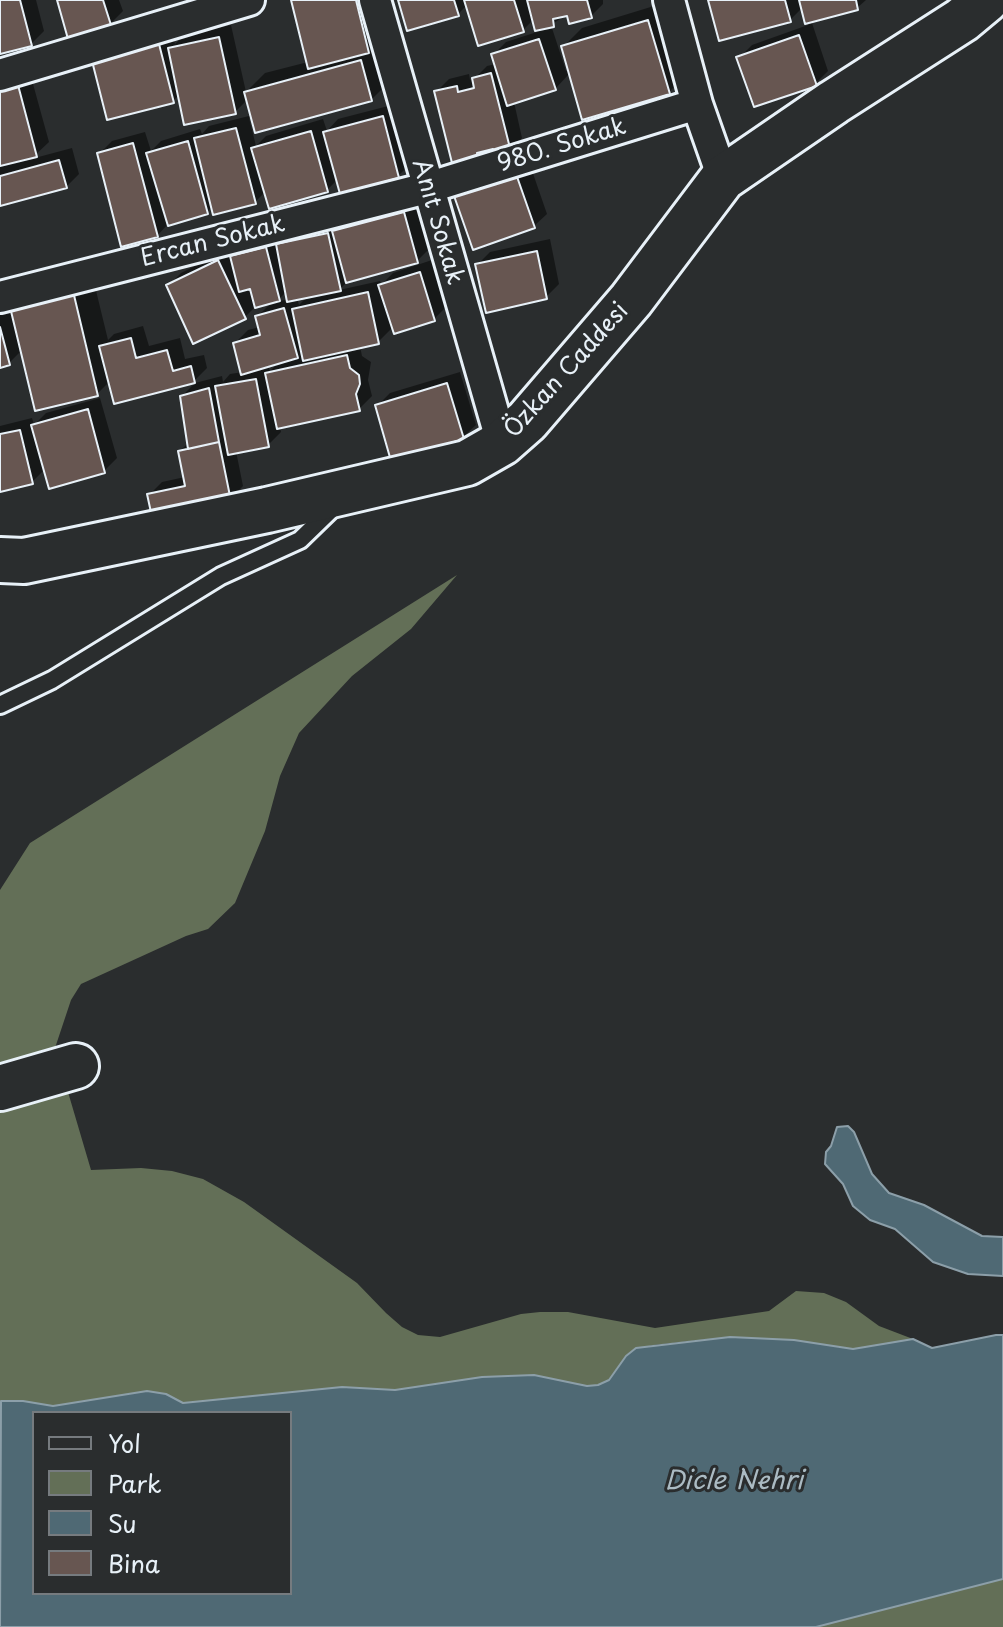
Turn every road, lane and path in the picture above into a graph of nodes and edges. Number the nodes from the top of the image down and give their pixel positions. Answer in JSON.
{"nodes":[{"id":1,"x":249,"y":0,"type":"edge"},
{"id":2,"x":375,"y":0,"type":"edge"},
{"id":3,"x":669,"y":0,"type":"edge"},
{"id":4,"x":969,"y":7,"type":"edge"},
{"id":5,"x":0,"y":75,"type":"edge"},
{"id":6,"x":697,"y":104,"type":"junction"},
{"id":7,"x":723,"y":178,"type":"junction"},
{"id":8,"x":427,"y":188,"type":"junction"},
{"id":9,"x":0,"y":297,"type":"edge"},
{"id":10,"x":502,"y":443,"type":"junction"},
{"id":11,"x":349,"y":492,"type":"junction"},
{"id":12,"x":0,"y":560,"type":"edge"},
{"id":13,"x":0,"y":705,"type":"edge"},
{"id":14,"x":76,"y":1066,"type":"dead end"},
{"id":15,"x":0,"y":1088,"type":"edge"}],
"edges":[{"from":1,"to":5,"type":"street"},
{"from":2,"to":8,"type":"street","name":"Anıt Sokak"},
{"from":3,"to":6,"type":"street"},
{"from":4,"to":7,"type":"street","name":"Özkan Caddesi"},
{"from":6,"to":7,"type":"street"},
{"from":6,"to":8,"type":"street","name":"980. Sokak"},
{"from":7,"to":10,"type":"street","name":"Özkan Caddesi"},
{"from":8,"to":9,"type":"street","name":"Ercan Sokak"},
{"from":8,"to":10,"type":"street","name":"Anıt Sokak"},
{"from":10,"to":11,"type":"street","name":"Özkan Caddesi"},
{"from":11,"to":12,"type":"street","name":"Özkan Caddesi"},
{"from":11,"to":13,"type":"lane"},
{"from":14,"to":15,"type":"street"}]}
